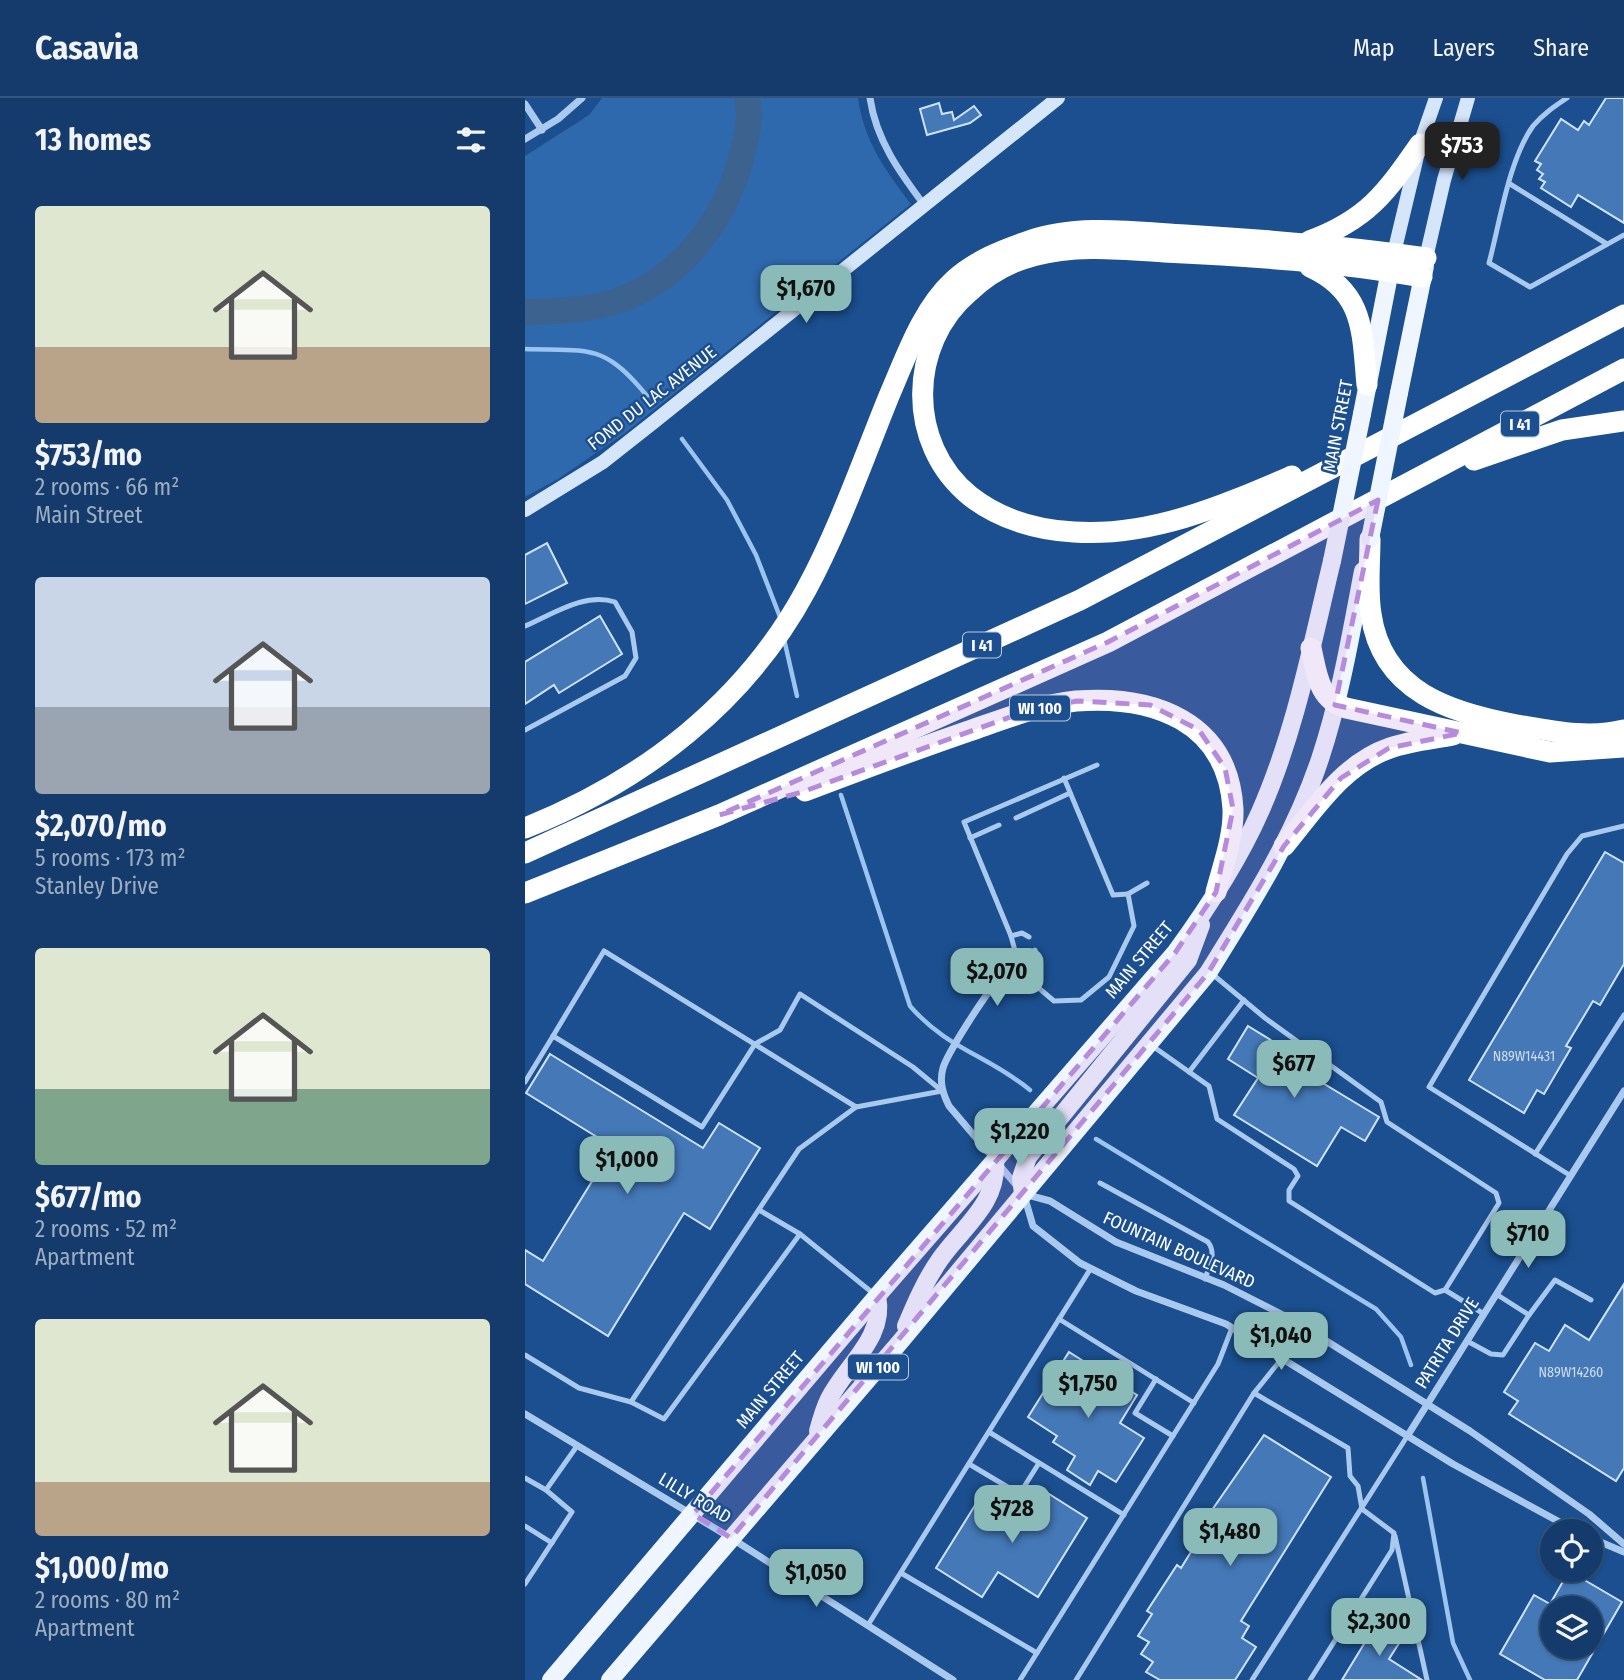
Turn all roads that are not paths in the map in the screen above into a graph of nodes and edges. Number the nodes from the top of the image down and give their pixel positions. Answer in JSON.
{"nodes":[{"id":1,"x":582,"y":98,"type":"edge"},
{"id":2,"x":870,"y":98,"type":"edge"},
{"id":3,"x":1058,"y":98,"type":"edge"},
{"id":4,"x":1436,"y":98,"type":"edge"},
{"id":5,"x":1468,"y":98,"type":"edge"},
{"id":6,"x":1567,"y":98,"type":"edge"},
{"id":7,"x":525,"y":104,"type":"edge"},
{"id":8,"x":542,"y":130,"type":"junction"},
{"id":9,"x":525,"y":139,"type":"edge"},
{"id":10,"x":1420,"y":144,"type":"junction"},
{"id":11,"x":1510,"y":184,"type":"junction"},
{"id":12,"x":926,"y":206,"type":"junction"},
{"id":13,"x":1624,"y":235,"type":"edge"},
{"id":14,"x":1305,"y":242,"type":"junction"},
{"id":15,"x":1607,"y":244,"type":"junction"},
{"id":16,"x":1292,"y":260,"type":"junction"},
{"id":17,"x":1392,"y":262,"type":"junction"},
{"id":18,"x":1424,"y":268,"type":"junction"},
{"id":19,"x":1624,"y":315,"type":"edge"},
{"id":20,"x":1624,"y":369,"type":"edge"},
{"id":21,"x":1367,"y":385,"type":"junction"},
{"id":22,"x":1429,"y":419,"type":"junction"},
{"id":23,"x":1624,"y":421,"type":"edge"},
{"id":24,"x":1415,"y":480,"type":"junction"},
{"id":25,"x":525,"y":510,"type":"edge"},
{"id":26,"x":1370,"y":539,"type":"junction"},
{"id":27,"x":525,"y":626,"type":"edge"},
{"id":28,"x":1311,"y":648,"type":"junction"},
{"id":29,"x":1335,"y":704,"type":"junction"},
{"id":30,"x":525,"y":730,"type":"edge"},
{"id":31,"x":1624,"y":730,"type":"edge"},
{"id":32,"x":1462,"y":733,"type":"junction"},
{"id":33,"x":1624,"y":747,"type":"edge"},
{"id":34,"x":1097,"y":765,"type":"dead end"},
{"id":35,"x":1064,"y":778,"type":"junction"},
{"id":36,"x":1070,"y":793,"type":"junction"},
{"id":37,"x":719,"y":815,"type":"junction"},
{"id":38,"x":1016,"y":818,"type":"dead end"},
{"id":39,"x":999,"y":825,"type":"dead end"},
{"id":40,"x":1624,"y":826,"type":"edge"},
{"id":41,"x":525,"y":828,"type":"edge"},
{"id":42,"x":970,"y":838,"type":"junction"},
{"id":43,"x":1284,"y":846,"type":"junction"},
{"id":44,"x":525,"y":853,"type":"edge"},
{"id":45,"x":1147,"y":883,"type":"dead end"},
{"id":46,"x":1216,"y":892,"type":"junction"},
{"id":47,"x":525,"y":893,"type":"edge"},
{"id":48,"x":1128,"y":894,"type":"junction"},
{"id":49,"x":1205,"y":912,"type":"junction"},
{"id":50,"x":1011,"y":936,"type":"junction"},
{"id":51,"x":1029,"y":937,"type":"dead end"},
{"id":52,"x":1035,"y":950,"type":"dead end"},
{"id":53,"x":1019,"y":969,"type":"junction"},
{"id":54,"x":1209,"y":971,"type":"junction"},
{"id":55,"x":1244,"y":1000,"type":"junction"},
{"id":56,"x":1624,"y":1015,"type":"edge"},
{"id":57,"x":553,"y":1036,"type":"junction"},
{"id":58,"x":755,"y":1044,"type":"junction"},
{"id":59,"x":1149,"y":1044,"type":"junction"},
{"id":60,"x":1189,"y":1072,"type":"junction"},
{"id":61,"x":525,"y":1082,"type":"edge"},
{"id":62,"x":942,"y":1091,"type":"junction"},
{"id":63,"x":1624,"y":1091,"type":"edge"},
{"id":64,"x":856,"y":1107,"type":"junction"},
{"id":65,"x":1535,"y":1154,"type":"junction"},
{"id":66,"x":995,"y":1161,"type":"junction"},
{"id":67,"x":1571,"y":1176,"type":"junction"},
{"id":68,"x":1101,"y":1184,"type":"dead end"},
{"id":69,"x":1023,"y":1194,"type":"junction"},
{"id":70,"x":759,"y":1210,"type":"junction"},
{"id":71,"x":800,"y":1234,"type":"junction"},
{"id":72,"x":1091,"y":1268,"type":"junction"},
{"id":73,"x":1205,"y":1279,"type":"junction"},
{"id":74,"x":1445,"y":1290,"type":"junction"},
{"id":75,"x":1496,"y":1294,"type":"junction"},
{"id":76,"x":877,"y":1296,"type":"junction"},
{"id":77,"x":1591,"y":1300,"type":"dead end"},
{"id":78,"x":1484,"y":1314,"type":"junction"},
{"id":79,"x":1529,"y":1315,"type":"junction"},
{"id":80,"x":1059,"y":1319,"type":"junction"},
{"id":81,"x":1233,"y":1328,"type":"junction"},
{"id":82,"x":1467,"y":1341,"type":"junction"},
{"id":83,"x":899,"y":1342,"type":"junction"},
{"id":84,"x":525,"y":1355,"type":"edge"},
{"id":85,"x":1283,"y":1357,"type":"junction"},
{"id":86,"x":1156,"y":1379,"type":"junction"},
{"id":87,"x":1254,"y":1392,"type":"junction"},
{"id":88,"x":631,"y":1402,"type":"junction"},
{"id":89,"x":1194,"y":1403,"type":"junction"},
{"id":90,"x":1427,"y":1404,"type":"junction"},
{"id":91,"x":525,"y":1414,"type":"edge"},
{"id":92,"x":989,"y":1432,"type":"junction"},
{"id":93,"x":1408,"y":1435,"type":"junction"},
{"id":94,"x":1173,"y":1436,"type":"junction"},
{"id":95,"x":813,"y":1444,"type":"junction"},
{"id":96,"x":577,"y":1446,"type":"junction"},
{"id":97,"x":1038,"y":1463,"type":"junction"},
{"id":98,"x":969,"y":1464,"type":"junction"},
{"id":99,"x":525,"y":1478,"type":"edge"},
{"id":100,"x":546,"y":1490,"type":"junction"},
{"id":101,"x":1362,"y":1509,"type":"junction"},
{"id":102,"x":693,"y":1514,"type":"junction"},
{"id":103,"x":1124,"y":1515,"type":"junction"},
{"id":104,"x":1555,"y":1519,"type":"edge"},
{"id":105,"x":525,"y":1527,"type":"edge"},
{"id":106,"x":1394,"y":1533,"type":"junction"},
{"id":107,"x":731,"y":1538,"type":"junction"},
{"id":108,"x":552,"y":1543,"type":"junction"},
{"id":109,"x":1603,"y":1543,"type":"edge"},
{"id":110,"x":1624,"y":1544,"type":"edge"},
{"id":111,"x":1624,"y":1552,"type":"edge"},
{"id":112,"x":901,"y":1573,"type":"junction"},
{"id":113,"x":525,"y":1584,"type":"edge"},
{"id":114,"x":868,"y":1625,"type":"junction"},
{"id":115,"x":1037,"y":1653,"type":"junction"},
{"id":116,"x":551,"y":1680,"type":"edge"},
{"id":117,"x":610,"y":1680,"type":"edge"},
{"id":118,"x":953,"y":1680,"type":"edge"},
{"id":119,"x":1020,"y":1680,"type":"edge"},
{"id":120,"x":1076,"y":1680,"type":"edge"},
{"id":121,"x":1252,"y":1680,"type":"edge"},
{"id":122,"x":1310,"y":1680,"type":"edge"},
{"id":123,"x":1427,"y":1680,"type":"edge"}],
"edges":[{"from":1,"to":8,"type":"street"},
{"from":2,"to":12,"type":"street"},
{"from":3,"to":12,"type":"street","name":"FOND DU LAC AVENUE"},
{"from":4,"to":10,"type":"street","name":"MAIN STREET"},
{"from":5,"to":18,"type":"street"},
{"from":6,"to":11,"type":"lane"},
{"from":7,"to":8,"type":"street"},
{"from":8,"to":9,"type":"street"},
{"from":10,"to":14,"type":"highway"},
{"from":10,"to":17,"type":"street","name":"MAIN STREET"},
{"from":11,"to":15,"type":"lane"},
{"from":11,"to":15,"type":"lane"},
{"from":12,"to":25,"type":"street","name":"FOND DU LAC AVENUE"},
{"from":13,"to":15,"type":"lane"},
{"from":14,"to":17,"type":"highway"},
{"from":14,"to":41,"type":"highway"},
{"from":16,"to":17,"type":"highway"},
{"from":16,"to":21,"type":"highway"},
{"from":16,"to":22,"type":"highway"},
{"from":17,"to":18,"type":"highway"},
{"from":17,"to":21,"type":"main road","name":"MAIN STREET","number":"WI 100"},
{"from":18,"to":26,"type":"main road","number":"WI 100","bridge":true},
{"from":19,"to":22,"type":"highway","number":"I 41"},
{"from":20,"to":24,"type":"highway","number":"I 41"},
{"from":21,"to":28,"type":"main road","name":"MAIN STREET","number":"WI 100","bridge":true},
{"from":22,"to":44,"type":"highway","number":"I 41"},
{"from":23,"to":24,"type":"highway"},
{"from":24,"to":37,"type":"highway","number":"I 41"},
{"from":26,"to":29,"type":"main road","number":"WI 100"},
{"from":26,"to":31,"type":"highway"},
{"from":27,"to":30,"type":"lane"},
{"from":28,"to":29,"type":"highway"},
{"from":28,"to":46,"type":"main road","name":"MAIN STREET","number":"WI 100"},
{"from":29,"to":32,"type":"highway"},
{"from":29,"to":43,"type":"main road","number":"WI 100"},
{"from":32,"to":33,"type":"highway"},
{"from":32,"to":43,"type":"highway"},
{"from":34,"to":35,"type":"lane"},
{"from":35,"to":36,"type":"lane"},
{"from":35,"to":42,"type":"lane"},
{"from":36,"to":38,"type":"lane"},
{"from":36,"to":48,"type":"lane"},
{"from":37,"to":46,"type":"highway","number":"WI 100"},
{"from":37,"to":47,"type":"highway","number":"I 41"},
{"from":39,"to":42,"type":"lane"},
{"from":40,"to":65,"type":"lane"},
{"from":42,"to":50,"type":"lane"},
{"from":43,"to":54,"type":"main road","number":"WI 100"},
{"from":45,"to":48,"type":"lane"},
{"from":46,"to":49,"type":"main road","name":"MAIN STREET","number":"WI 100"},
{"from":48,"to":53,"type":"lane"},
{"from":49,"to":66,"type":"main road","name":"MAIN STREET","number":"WI 100"},
{"from":49,"to":69,"type":"main road"},
{"from":50,"to":51,"type":"lane"},
{"from":50,"to":53,"type":"lane"},
{"from":52,"to":53,"type":"lane"},
{"from":53,"to":62,"type":"street"},
{"from":54,"to":55,"type":"lane"},
{"from":54,"to":59,"type":"main road","number":"WI 100"},
{"from":55,"to":60,"type":"lane"},
{"from":55,"to":74,"type":"lane"},
{"from":56,"to":65,"type":"lane"},
{"from":57,"to":58,"type":"lane"},
{"from":57,"to":58,"type":"lane"},
{"from":57,"to":61,"type":"lane"},
{"from":58,"to":62,"type":"lane"},
{"from":58,"to":64,"type":"lane"},
{"from":59,"to":60,"type":"lane"},
{"from":59,"to":69,"type":"main road","number":"WI 100"},
{"from":60,"to":74,"type":"lane"},
{"from":62,"to":64,"type":"lane"},
{"from":62,"to":66,"type":"street"},
{"from":63,"to":67,"type":"street","name":"PATRITA DRIVE"},
{"from":64,"to":70,"type":"lane"},
{"from":65,"to":67,"type":"lane"},
{"from":66,"to":69,"type":"street"},
{"from":66,"to":76,"type":"main road","name":"MAIN STREET","number":"WI 100"},
{"from":66,"to":83,"type":"main road"},
{"from":67,"to":75,"type":"street","name":"PATRITA DRIVE"},
{"from":68,"to":73,"type":"lane"},
{"from":69,"to":72,"type":"street"},
{"from":69,"to":73,"type":"street","name":"FOUNTAIN BOULEVARD"},
{"from":69,"to":83,"type":"main road","number":"WI 100"},
{"from":70,"to":71,"type":"lane"},
{"from":70,"to":88,"type":"lane"},
{"from":71,"to":76,"type":"lane"},
{"from":71,"to":88,"type":"lane"},
{"from":72,"to":80,"type":"lane"},
{"from":72,"to":81,"type":"street"},
{"from":73,"to":90,"type":"street","name":"FOUNTAIN BOULEVARD"},
{"from":74,"to":78,"type":"lane"},
{"from":75,"to":78,"type":"street","name":"PATRITA DRIVE"},
{"from":75,"to":79,"type":"lane"},
{"from":76,"to":95,"type":"main road"},
{"from":76,"to":102,"type":"main road","name":"MAIN STREET","number":"WI 100"},
{"from":77,"to":79,"type":"lane"},
{"from":78,"to":82,"type":"street","name":"PATRITA DRIVE"},
{"from":79,"to":82,"type":"lane"},
{"from":80,"to":86,"type":"lane"},
{"from":80,"to":92,"type":"lane"},
{"from":81,"to":85,"type":"street"},
{"from":81,"to":89,"type":"lane"},
{"from":82,"to":90,"type":"street","name":"PATRITA DRIVE"},
{"from":83,"to":95,"type":"main road","number":"WI 100"},
{"from":84,"to":88,"type":"lane"},
{"from":85,"to":87,"type":"lane"},
{"from":85,"to":93,"type":"street"},
{"from":86,"to":89,"type":"lane"},
{"from":86,"to":94,"type":"lane"},
{"from":87,"to":101,"type":"lane"},
{"from":87,"to":120,"type":"lane"},
{"from":89,"to":94,"type":"lane"},
{"from":90,"to":93,"type":"street","name":"PATRITA DRIVE"},
{"from":90,"to":110,"type":"street","name":"FOUNTAIN BOULEVARD"},
{"from":91,"to":96,"type":"street","name":"LILLY ROAD"},
{"from":92,"to":97,"type":"lane"},
{"from":92,"to":98,"type":"lane"},
{"from":93,"to":101,"type":"lane"},
{"from":93,"to":104,"type":"street"},
{"from":94,"to":103,"type":"lane"},
{"from":95,"to":107,"type":"main road","number":"WI 100"},
{"from":96,"to":100,"type":"lane"},
{"from":96,"to":102,"type":"street","name":"LILLY ROAD"},
{"from":97,"to":98,"type":"lane"},
{"from":97,"to":103,"type":"lane"},
{"from":98,"to":112,"type":"lane"},
{"from":99,"to":100,"type":"lane"},
{"from":100,"to":108,"type":"lane"},
{"from":101,"to":106,"type":"lane"},
{"from":101,"to":121,"type":"lane"},
{"from":102,"to":107,"type":"street","name":"LILLY ROAD"},
{"from":102,"to":116,"type":"main road","name":"MAIN STREET","number":"WI 100"},
{"from":103,"to":115,"type":"lane"},
{"from":105,"to":108,"type":"lane"},
{"from":106,"to":122,"type":"lane"},
{"from":106,"to":123,"type":"lane"},
{"from":107,"to":114,"type":"street","name":"LILLY ROAD"},
{"from":107,"to":117,"type":"main road","number":"WI 100"},
{"from":108,"to":113,"type":"lane"},
{"from":109,"to":111,"type":"street"},
{"from":112,"to":114,"type":"lane"},
{"from":112,"to":115,"type":"lane"},
{"from":114,"to":118,"type":"street","name":"LILLY ROAD"},
{"from":115,"to":119,"type":"lane"}]}
